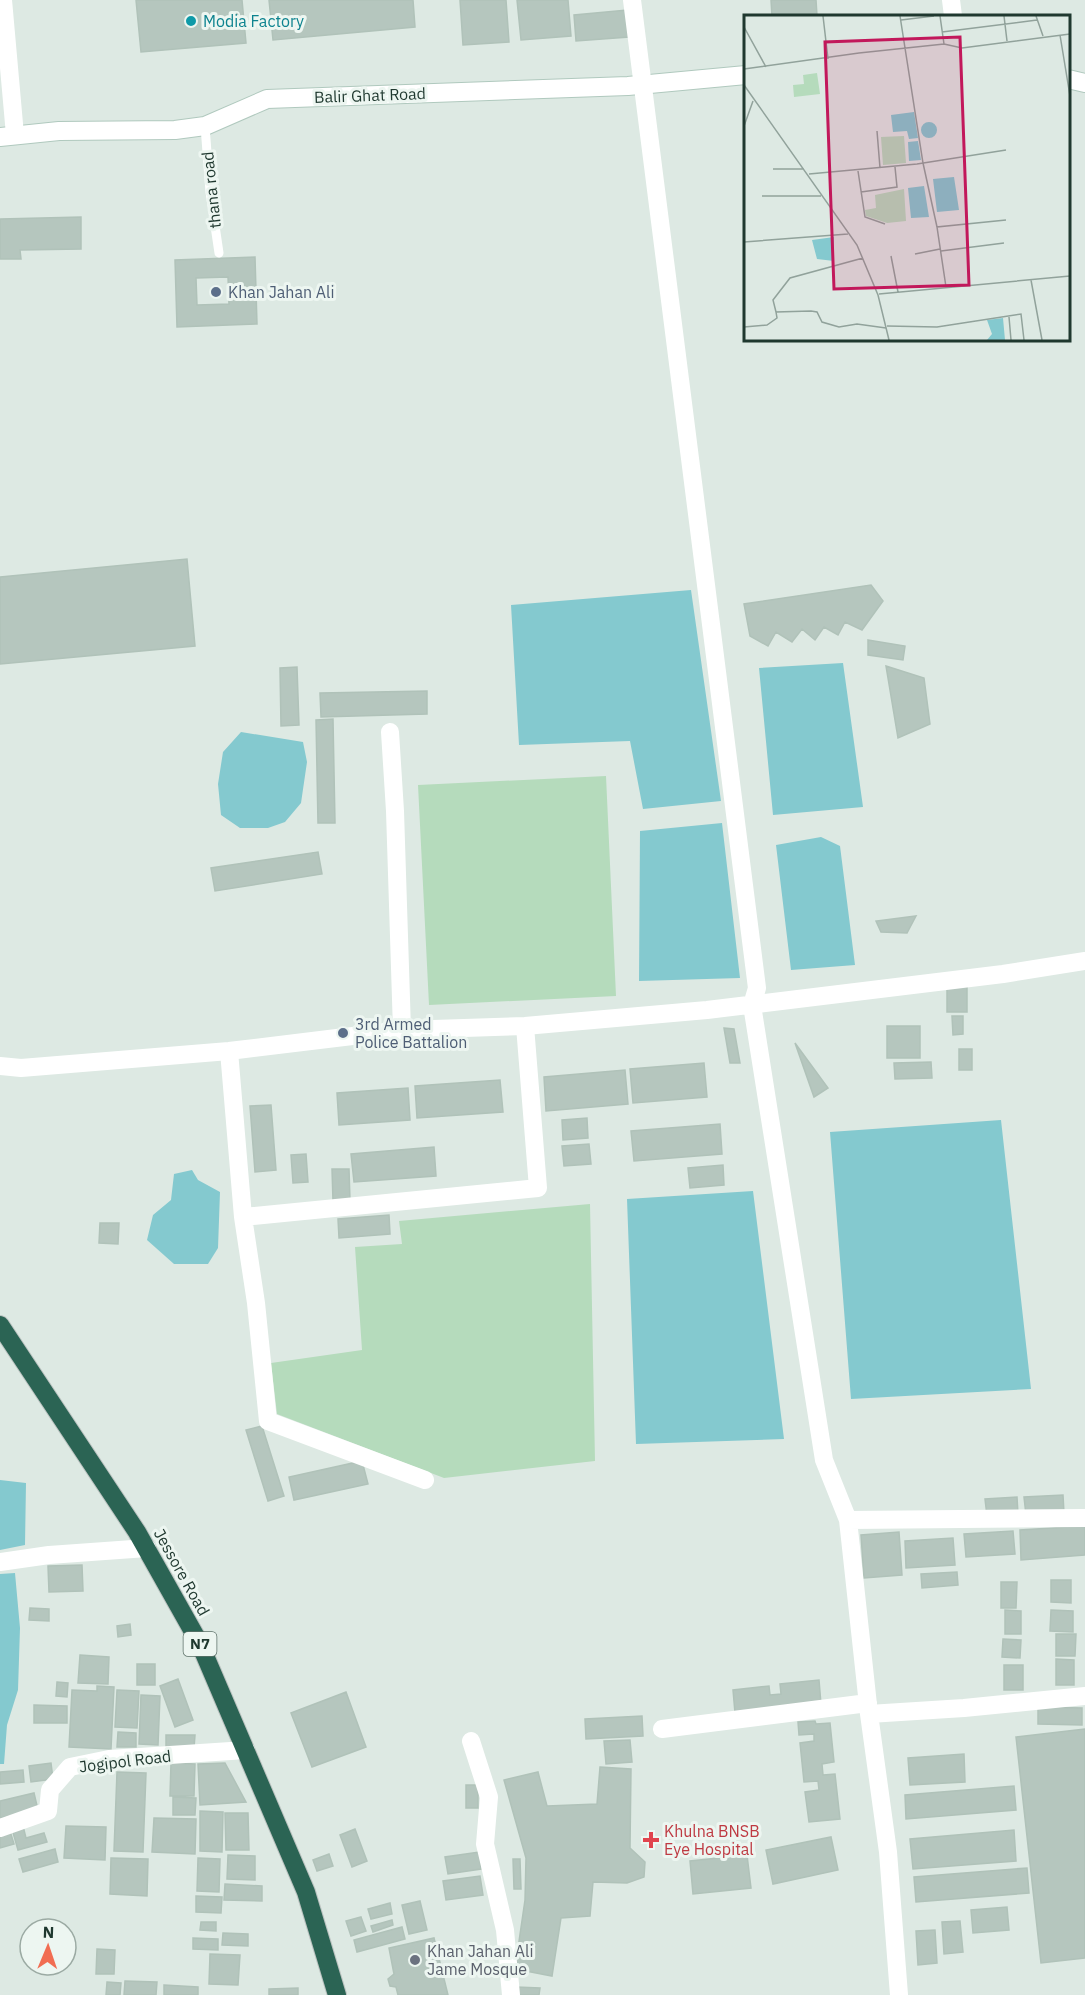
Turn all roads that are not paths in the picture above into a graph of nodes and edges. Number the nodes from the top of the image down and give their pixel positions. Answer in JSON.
{"nodes":[{"id":1,"x":3,"y":0,"type":"edge"},
{"id":2,"x":632,"y":0,"type":"edge"},
{"id":3,"x":951,"y":0,"type":"edge"},
{"id":4,"x":953,"y":15,"type":"edge"},
{"id":5,"x":744,"y":68,"type":"edge"},
{"id":6,"x":1070,"y":71,"type":"edge"},
{"id":7,"x":744,"y":75,"type":"edge"},
{"id":8,"x":1085,"y":75,"type":"edge"},
{"id":9,"x":1070,"y":79,"type":"edge"},
{"id":10,"x":641,"y":81,"type":"junction"},
{"id":11,"x":1085,"y":83,"type":"edge"},
{"id":12,"x":205,"y":126,"type":"junction"},
{"id":13,"x":7,"y":132,"type":"edge"},
{"id":14,"x":219,"y":254,"type":"dead end"},
{"id":15,"x":390,"y":732,"type":"dead end"},
{"id":16,"x":1085,"y":961,"type":"edge"},
{"id":17,"x":752,"y":1005,"type":"junction"},
{"id":18,"x":525,"y":1026,"type":"junction"},
{"id":19,"x":402,"y":1030,"type":"junction"},
{"id":20,"x":229,"y":1051,"type":"junction"},
{"id":21,"x":0,"y":1066,"type":"edge"},
{"id":22,"x":243,"y":1217,"type":"junction"},
{"id":23,"x":0,"y":1325,"type":"edge"},
{"id":24,"x":425,"y":1480,"type":"dead end"},
{"id":25,"x":1085,"y":1518,"type":"edge"},
{"id":26,"x":848,"y":1520,"type":"junction"},
{"id":27,"x":147,"y":1548,"type":"junction"},
{"id":28,"x":0,"y":1562,"type":"edge"},
{"id":29,"x":1085,"y":1696,"type":"edge"},
{"id":30,"x":869,"y":1708,"type":"junction"},
{"id":31,"x":662,"y":1730,"type":"dead end"},
{"id":32,"x":471,"y":1741,"type":"dead end"},
{"id":33,"x":246,"y":1750,"type":"junction"},
{"id":34,"x":0,"y":1828,"type":"edge"},
{"id":35,"x":337,"y":1995,"type":"edge"},
{"id":36,"x":511,"y":1995,"type":"edge"},
{"id":37,"x":899,"y":1995,"type":"edge"}],
"edges":[{"from":1,"to":13,"type":"street"},
{"from":2,"to":10,"type":"street"},
{"from":3,"to":4,"type":"street"},
{"from":5,"to":10,"type":"street","name":"Balir Ghat Road"},
{"from":6,"to":8,"type":"street"},
{"from":7,"to":10,"type":"street","name":"Balir Ghat Road"},
{"from":9,"to":11,"type":"street"},
{"from":10,"to":12,"type":"street","name":"Balir Ghat Road"},
{"from":10,"to":13,"type":"street","name":"Balir Ghat Road"},
{"from":10,"to":17,"type":"street"},
{"from":12,"to":13,"type":"street","name":"Balir Ghat Road"},
{"from":12,"to":14,"type":"lane","name":"thana road"},
{"from":15,"to":19,"type":"street"},
{"from":16,"to":17,"type":"street"},
{"from":17,"to":18,"type":"street"},
{"from":17,"to":26,"type":"street"},
{"from":18,"to":19,"type":"street"},
{"from":18,"to":22,"type":"street"},
{"from":19,"to":20,"type":"street"},
{"from":20,"to":21,"type":"street"},
{"from":20,"to":22,"type":"street"},
{"from":22,"to":24,"type":"street"},
{"from":23,"to":27,"type":"highway","name":"Jessore Road","number":"N7"},
{"from":25,"to":26,"type":"street"},
{"from":26,"to":30,"type":"street"},
{"from":27,"to":28,"type":"street"},
{"from":27,"to":33,"type":"highway","name":"Jessore Road","number":"N7"},
{"from":29,"to":30,"type":"street"},
{"from":30,"to":31,"type":"street"},
{"from":30,"to":37,"type":"street"},
{"from":32,"to":36,"type":"street"},
{"from":33,"to":34,"type":"street","name":"Jogipol Road"},
{"from":33,"to":35,"type":"highway","name":"Jessore Road","number":"N7"}]}
